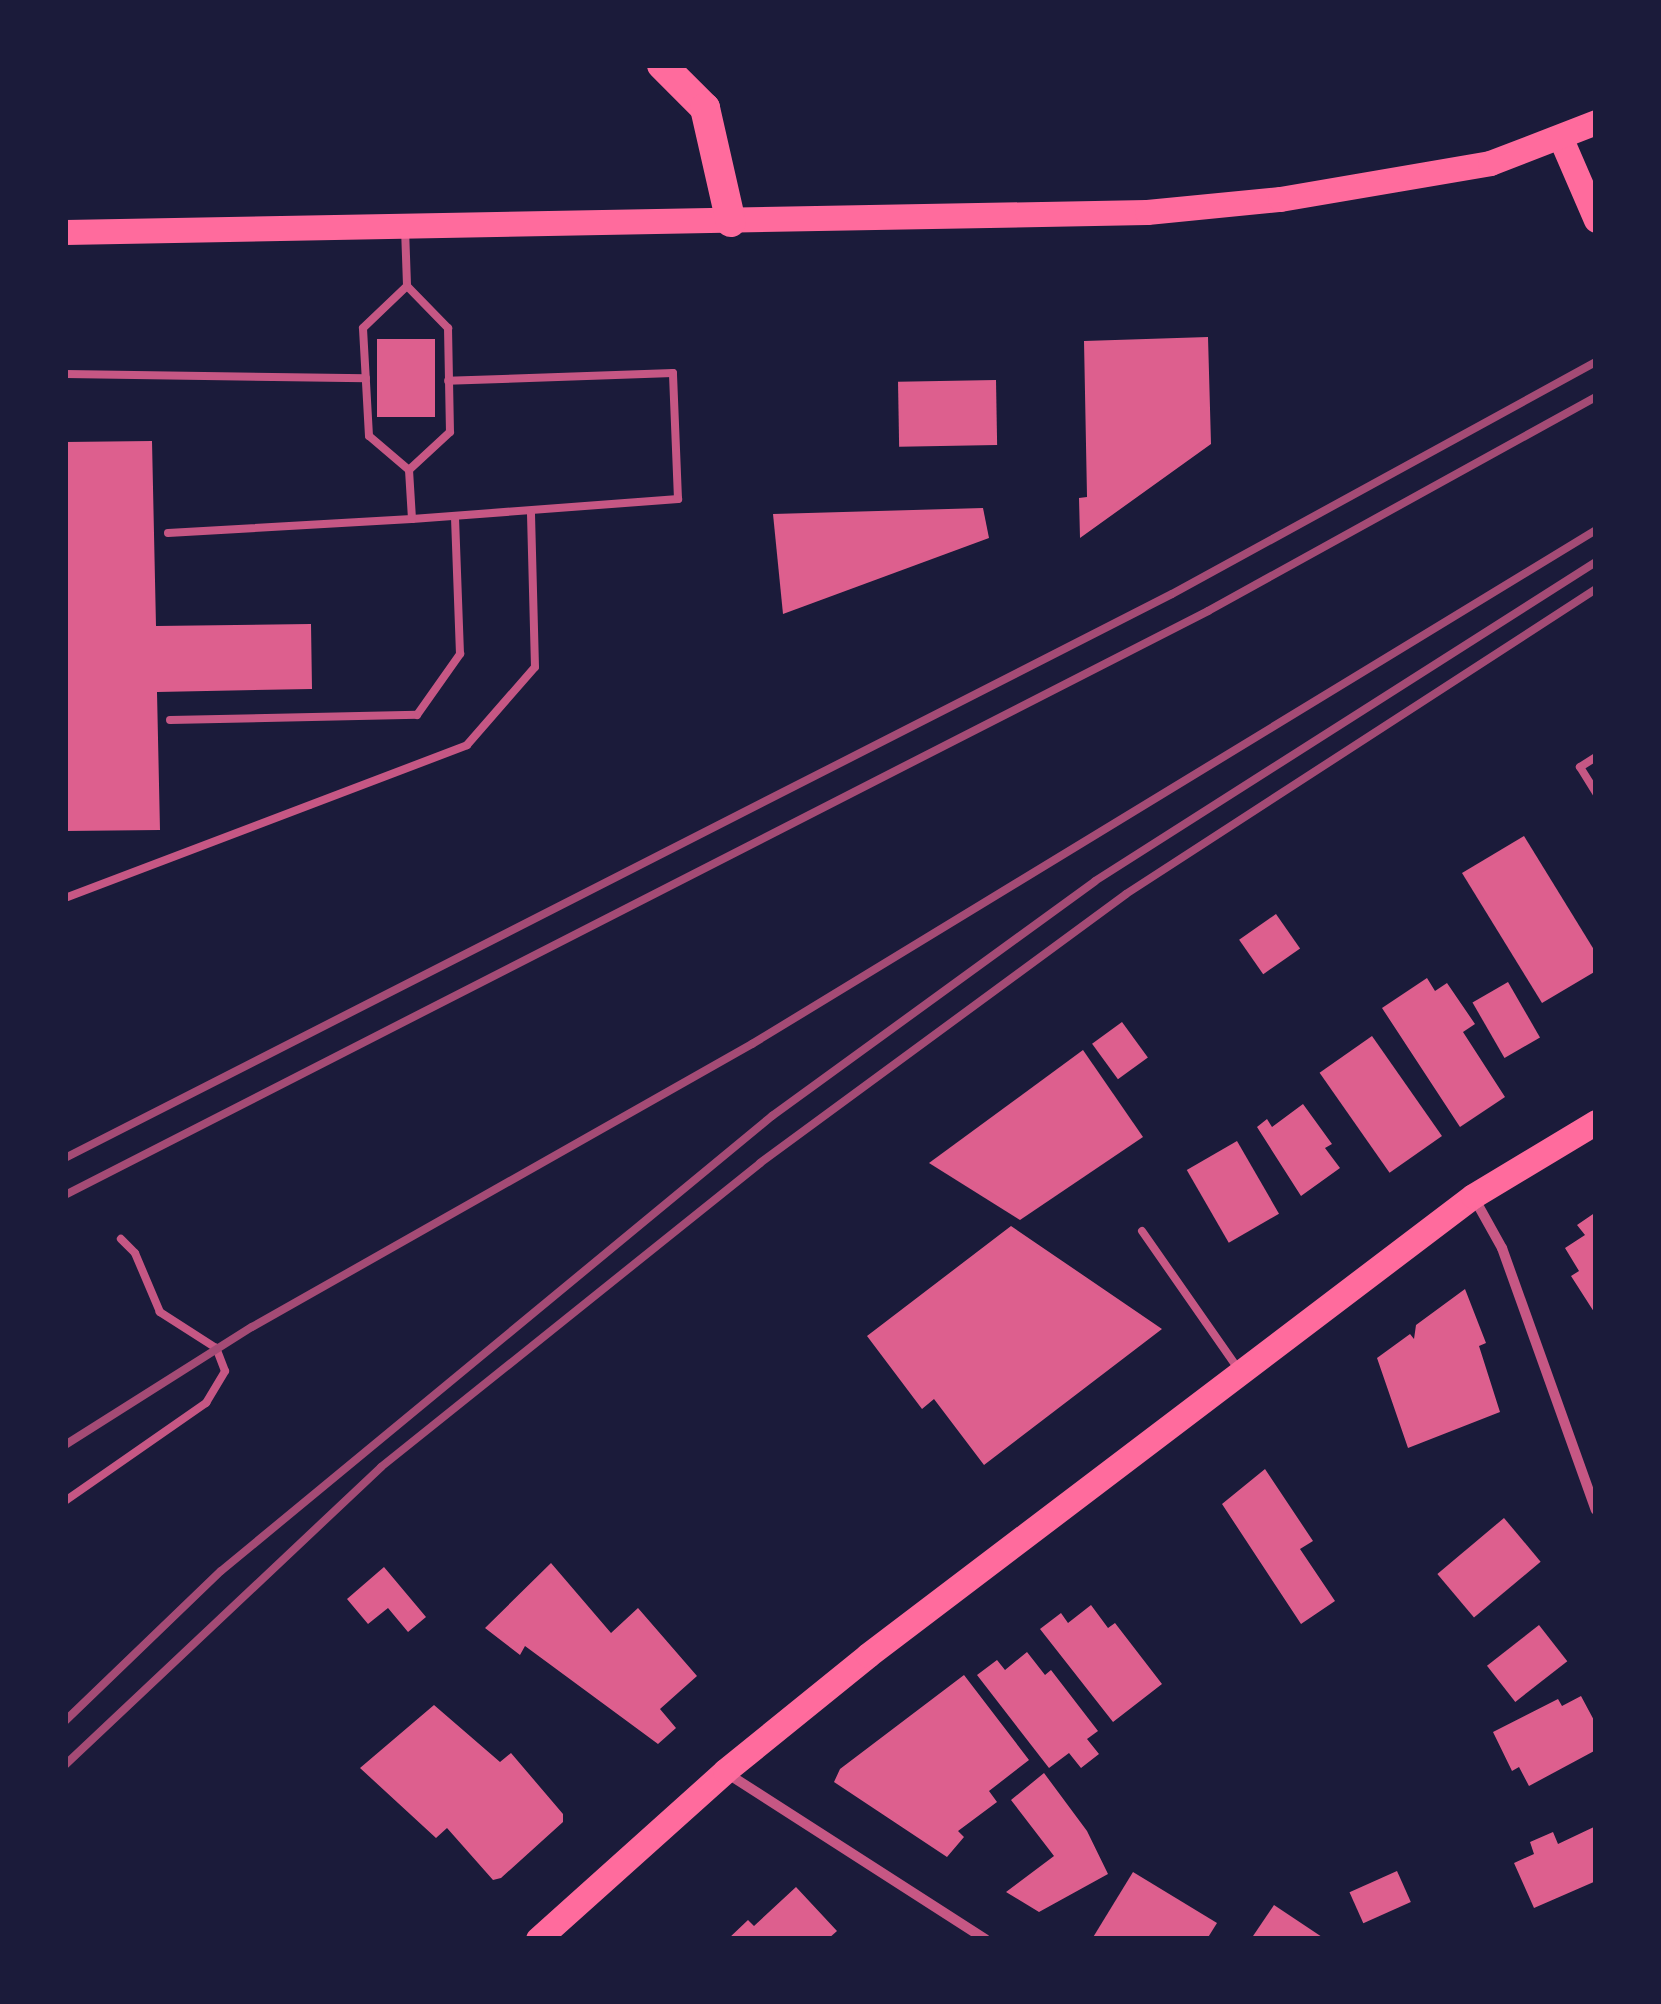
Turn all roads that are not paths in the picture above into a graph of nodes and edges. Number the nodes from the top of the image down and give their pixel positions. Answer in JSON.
{"nodes":[{"id":1,"x":662,"y":65,"type":"edge"},
{"id":2,"x":1596,"y":122,"type":"edge"},
{"id":3,"x":1561,"y":139,"type":"junction"},
{"id":4,"x":1596,"y":220,"type":"edge"},
{"id":5,"x":732,"y":222,"type":"junction"},
{"id":6,"x":405,"y":226,"type":"junction"},
{"id":7,"x":65,"y":232,"type":"edge"},
{"id":8,"x":407,"y":286,"type":"junction"},
{"id":9,"x":65,"y":374,"type":"edge"},
{"id":10,"x":366,"y":378,"type":"junction"},
{"id":11,"x":448,"y":381,"type":"junction"},
{"id":12,"x":409,"y":470,"type":"junction"},
{"id":13,"x":531,"y":512,"type":"junction"},
{"id":14,"x":455,"y":517,"type":"junction"},
{"id":15,"x":412,"y":519,"type":"junction"},
{"id":16,"x":168,"y":533,"type":"dead end"},
{"id":17,"x":170,"y":720,"type":"dead end"},
{"id":18,"x":1596,"y":757,"type":"edge"},
{"id":19,"x":1596,"y":793,"type":"edge"},
{"id":20,"x":65,"y":898,"type":"edge"},
{"id":21,"x":1596,"y":1122,"type":"edge"},
{"id":22,"x":1474,"y":1196,"type":"junction"},
{"id":23,"x":1142,"y":1231,"type":"dead end"},
{"id":24,"x":121,"y":1239,"type":"dead end"},
{"id":25,"x":1239,"y":1370,"type":"junction"},
{"id":26,"x":65,"y":1500,"type":"edge"},
{"id":27,"x":1596,"y":1510,"type":"edge"},
{"id":28,"x":725,"y":1771,"type":"junction"},
{"id":29,"x":538,"y":1939,"type":"edge"},
{"id":30,"x":986,"y":1939,"type":"edge"}],
"edges":[{"from":1,"to":5,"type":"highway"},
{"from":2,"to":3,"type":"main road"},
{"from":3,"to":4,"type":"main road"},
{"from":3,"to":5,"type":"main road"},
{"from":5,"to":6,"type":"main road"},
{"from":6,"to":7,"type":"main road"},
{"from":6,"to":8,"type":"lane"},
{"from":8,"to":10,"type":"lane"},
{"from":8,"to":11,"type":"lane"},
{"from":9,"to":10,"type":"lane"},
{"from":10,"to":12,"type":"lane"},
{"from":11,"to":12,"type":"lane"},
{"from":11,"to":13,"type":"lane"},
{"from":12,"to":15,"type":"lane"},
{"from":13,"to":14,"type":"lane"},
{"from":13,"to":20,"type":"lane"},
{"from":14,"to":15,"type":"lane"},
{"from":14,"to":17,"type":"lane"},
{"from":15,"to":16,"type":"lane"},
{"from":18,"to":19,"type":"lane"},
{"from":21,"to":22,"type":"main road"},
{"from":22,"to":25,"type":"main road"},
{"from":22,"to":27,"type":"street"},
{"from":23,"to":25,"type":"lane"},
{"from":24,"to":26,"type":"lane"},
{"from":25,"to":28,"type":"main road"},
{"from":28,"to":29,"type":"main road"},
{"from":28,"to":30,"type":"street"}]}
